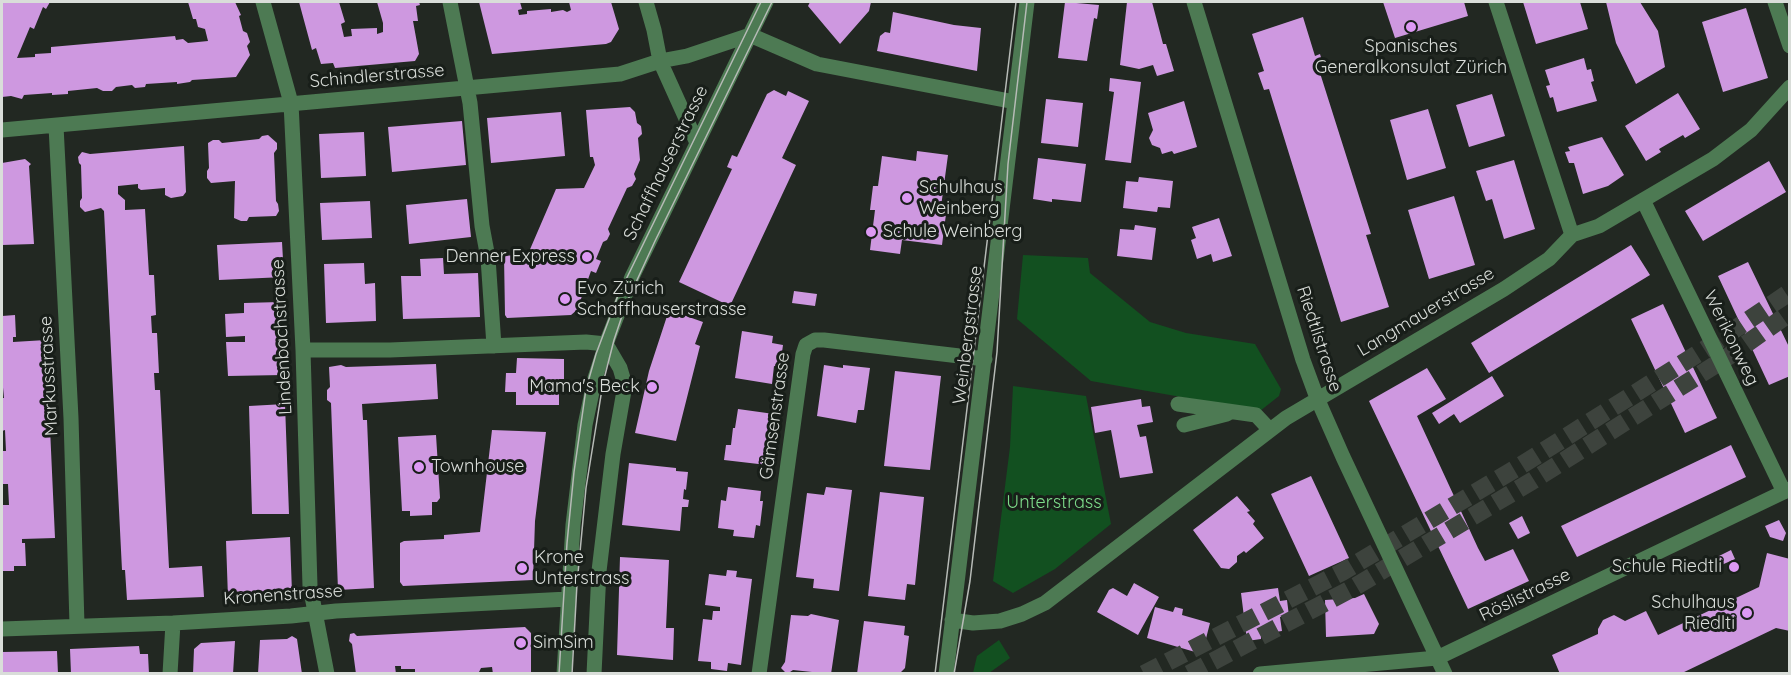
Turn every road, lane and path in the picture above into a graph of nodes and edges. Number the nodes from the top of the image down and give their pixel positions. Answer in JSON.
{"nodes":[{"id":1,"x":263,"y":2,"type":"edge"},
{"id":2,"x":450,"y":2,"type":"edge"},
{"id":3,"x":646,"y":2,"type":"edge"},
{"id":4,"x":766,"y":2,"type":"edge"},
{"id":5,"x":1027,"y":2,"type":"edge"},
{"id":6,"x":1194,"y":2,"type":"edge"},
{"id":7,"x":1496,"y":2,"type":"edge"},
{"id":8,"x":1775,"y":2,"type":"edge"},
{"id":9,"x":750,"y":35,"type":"junction"},
{"id":10,"x":1790,"y":46,"type":"edge"},
{"id":11,"x":660,"y":61,"type":"junction"},
{"id":12,"x":1790,"y":87,"type":"edge"},
{"id":13,"x":466,"y":88,"type":"junction"},
{"id":14,"x":1015,"y":102,"type":"junction"},
{"id":15,"x":291,"y":103,"type":"junction"},
{"id":16,"x":56,"y":126,"type":"junction"},
{"id":17,"x":2,"y":130,"type":"edge"},
{"id":18,"x":697,"y":143,"type":"junction"},
{"id":19,"x":1643,"y":200,"type":"junction"},
{"id":20,"x":1572,"y":235,"type":"junction"},
{"id":21,"x":606,"y":344,"type":"junction"},
{"id":22,"x":494,"y":346,"type":"junction"},
{"id":23,"x":303,"y":350,"type":"junction"},
{"id":24,"x":985,"y":359,"type":"junction"},
{"id":25,"x":1317,"y":398,"type":"junction"},
{"id":26,"x":1178,"y":404,"type":"dead end"},
{"id":27,"x":1236,"y":412,"type":"junction"},
{"id":28,"x":1184,"y":425,"type":"dead end"},
{"id":29,"x":1270,"y":430,"type":"junction"},
{"id":30,"x":1787,"y":491,"type":"edge"},
{"id":31,"x":568,"y":599,"type":"junction"},
{"id":32,"x":315,"y":614,"type":"junction"},
{"id":33,"x":952,"y":620,"type":"junction"},
{"id":34,"x":173,"y":623,"type":"junction"},
{"id":35,"x":77,"y":625,"type":"junction"},
{"id":36,"x":2,"y":629,"type":"edge"},
{"id":37,"x":1437,"y":658,"type":"junction"},
{"id":38,"x":170,"y":674,"type":"edge"},
{"id":39,"x":327,"y":674,"type":"edge"},
{"id":40,"x":564,"y":674,"type":"edge"},
{"id":41,"x":594,"y":674,"type":"edge"},
{"id":42,"x":759,"y":674,"type":"edge"},
{"id":43,"x":946,"y":674,"type":"edge"},
{"id":44,"x":1260,"y":674,"type":"edge"},
{"id":45,"x":1445,"y":674,"type":"edge"}],
"edges":[{"from":1,"to":15,"type":"street","name":"Lindenbachstrasse"},
{"from":2,"to":13,"type":"street"},
{"from":3,"to":11,"type":"street"},
{"from":4,"to":9,"type":"street","name":"Schaffhauserstrasse"},
{"from":5,"to":14,"type":"street","name":"Weinbergstrasse"},
{"from":6,"to":25,"type":"street","name":"Riedtlistrasse"},
{"from":7,"to":20,"type":"street"},
{"from":8,"to":10,"type":"street"},
{"from":9,"to":11,"type":"street","name":"Schindlerstrasse"},
{"from":9,"to":14,"type":"street"},
{"from":9,"to":18,"type":"street","name":"Schaffhauserstrasse"},
{"from":11,"to":13,"type":"street","name":"Schindlerstrasse"},
{"from":11,"to":18,"type":"street"},
{"from":12,"to":19,"type":"street","name":"Langmauerstrasse"},
{"from":13,"to":15,"type":"street","name":"Schindlerstrasse"},
{"from":13,"to":22,"type":"street"},
{"from":14,"to":24,"type":"street","name":"Weinbergstrasse"},
{"from":15,"to":16,"type":"street","name":"Schindlerstrasse"},
{"from":15,"to":23,"type":"street","name":"Lindenbachstrasse"},
{"from":16,"to":17,"type":"street","name":"Schindlerstrasse"},
{"from":16,"to":35,"type":"street","name":"Markusstrasse"},
{"from":18,"to":21,"type":"street","name":"Schaffhauserstrasse"},
{"from":19,"to":20,"type":"street","name":"Langmauerstrasse"},
{"from":19,"to":30,"type":"street","name":"Werikonweg"},
{"from":20,"to":25,"type":"street","name":"Langmauerstrasse"},
{"from":21,"to":22,"type":"street"},
{"from":21,"to":31,"type":"street","name":"Schaffhauserstrasse"},
{"from":21,"to":41,"type":"street"},
{"from":22,"to":23,"type":"street"},
{"from":23,"to":32,"type":"street","name":"Lindenbachstrasse"},
{"from":24,"to":33,"type":"street","name":"Weinbergstrasse"},
{"from":24,"to":42,"type":"street","name":"Gämsenstrasse"},
{"from":25,"to":29,"type":"street","name":"Langmauerstrasse"},
{"from":25,"to":37,"type":"street","name":"Riedtlistrasse"},
{"from":26,"to":27,"type":"street"},
{"from":27,"to":28,"type":"street"},
{"from":27,"to":29,"type":"street"},
{"from":29,"to":33,"type":"street","name":"Langmauerstrasse"},
{"from":30,"to":37,"type":"street","name":"Röslistrasse"},
{"from":31,"to":32,"type":"street","name":"Kronenstrasse"},
{"from":31,"to":40,"type":"street","name":"Schaffhauserstrasse"},
{"from":32,"to":34,"type":"street","name":"Kronenstrasse"},
{"from":32,"to":39,"type":"street","name":"Lindenbachstrasse"},
{"from":33,"to":43,"type":"street","name":"Weinbergstrasse"},
{"from":34,"to":35,"type":"street","name":"Kronenstrasse"},
{"from":34,"to":38,"type":"street"},
{"from":35,"to":36,"type":"street","name":"Kronenstrasse"},
{"from":37,"to":44,"type":"street","name":"Röslistrasse"},
{"from":37,"to":45,"type":"street","name":"Riedtlistrasse"}]}
